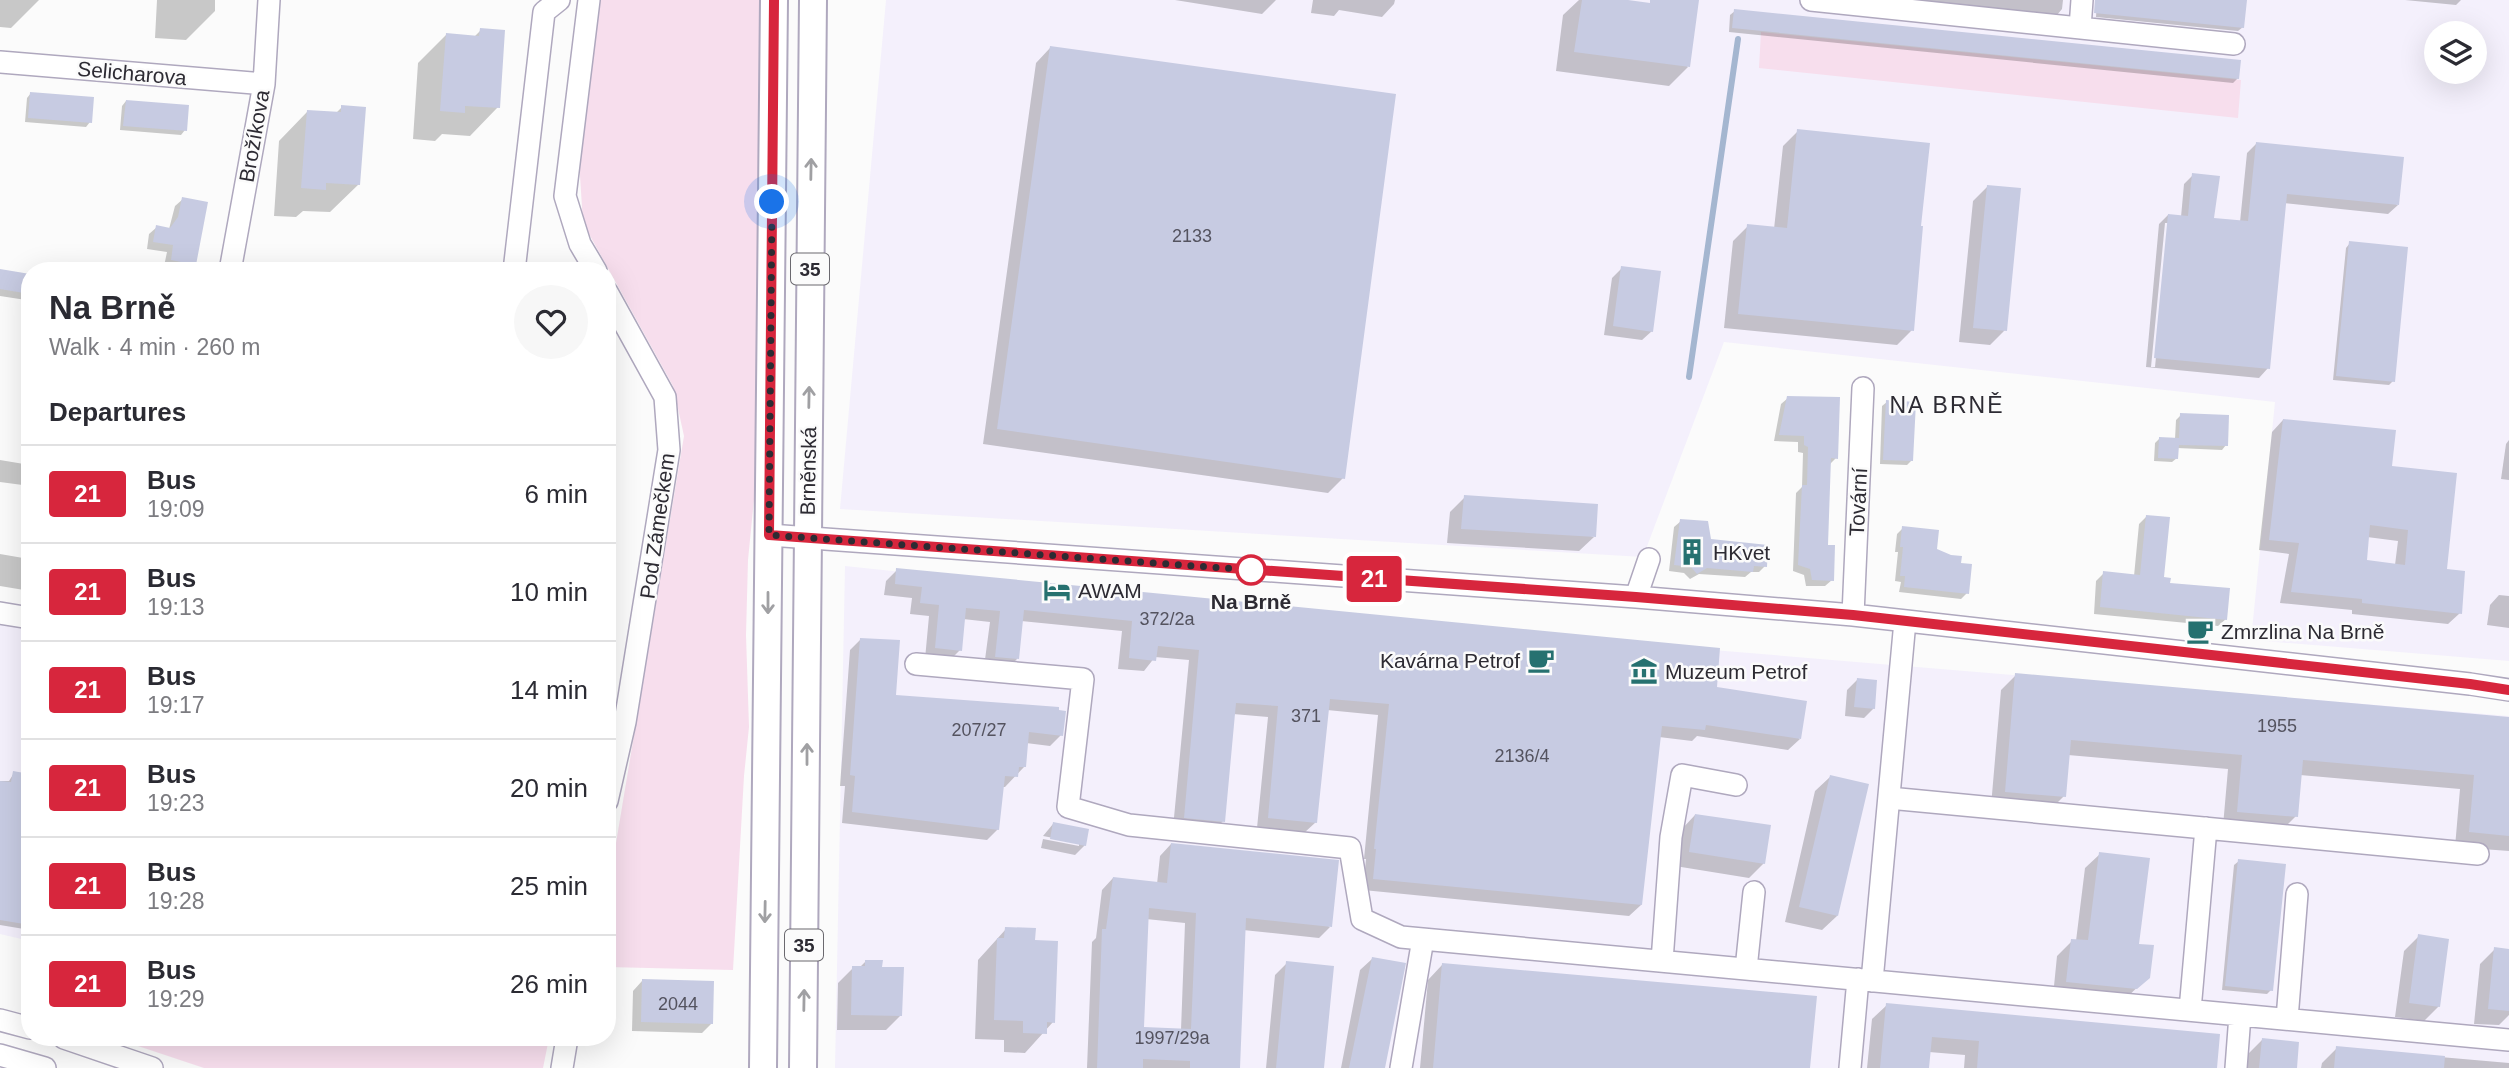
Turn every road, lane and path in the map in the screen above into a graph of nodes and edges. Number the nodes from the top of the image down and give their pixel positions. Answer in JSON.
{"nodes":[{"id":1,"x":269,"y":0,"type":"edge"},
{"id":2,"x":559,"y":0,"type":"edge"},
{"id":3,"x":589,"y":0,"type":"edge"},
{"id":4,"x":774,"y":0,"type":"edge"},
{"id":5,"x":813,"y":0,"type":"edge"},
{"id":6,"x":1811,"y":0,"type":"edge"},
{"id":7,"x":2082,"y":0,"type":"edge"},
{"id":8,"x":2080,"y":28,"type":"junction"},
{"id":9,"x":2234,"y":44,"type":"dead end"},
{"id":10,"x":0,"y":62,"type":"edge"},
{"id":11,"x":264,"y":84,"type":"junction"},
{"id":12,"x":232,"y":262,"type":"edge"},
{"id":13,"x":515,"y":262,"type":"edge"},
{"id":14,"x":591,"y":262,"type":"edge"},
{"id":15,"x":616,"y":308,"type":"edge"},
{"id":16,"x":616,"y":332,"type":"edge"},
{"id":17,"x":633,"y":337,"type":"junction"},
{"id":18,"x":1863,"y":388,"type":"dead end"},
{"id":19,"x":769,"y":535,"type":"junction"},
{"id":20,"x":807,"y":538,"type":"junction"},
{"id":21,"x":1649,"y":559,"type":"dead end"},
{"id":22,"x":1636,"y":597,"type":"junction"},
{"id":23,"x":0,"y":613,"type":"edge"},
{"id":24,"x":1853,"y":615,"type":"junction"},
{"id":25,"x":21,"y":616,"type":"edge"},
{"id":26,"x":1905,"y":621,"type":"junction"},
{"id":27,"x":916,"y":664,"type":"dead end"},
{"id":28,"x":2509,"y":690,"type":"edge"},
{"id":29,"x":616,"y":720,"type":"edge"},
{"id":30,"x":1735,"y":785,"type":"dead end"},
{"id":31,"x":1889,"y":798,"type":"junction"},
{"id":32,"x":2206,"y":828,"type":"junction"},
{"id":33,"x":2478,"y":854,"type":"dead end"},
{"id":34,"x":1754,"y":891,"type":"dead end"},
{"id":35,"x":2297,"y":894,"type":"dead end"},
{"id":36,"x":1423,"y":939,"type":"junction"},
{"id":37,"x":1662,"y":961,"type":"junction"},
{"id":38,"x":1746,"y":969,"type":"junction"},
{"id":39,"x":1865,"y":980,"type":"junction"},
{"id":40,"x":2190,"y":1010,"type":"junction"},
{"id":41,"x":2240,"y":1015,"type":"junction"},
{"id":42,"x":2287,"y":1019,"type":"junction"},
{"id":43,"x":0,"y":1020,"type":"edge"},
{"id":44,"x":21,"y":1026,"type":"edge"},
{"id":45,"x":2509,"y":1040,"type":"edge"},
{"id":46,"x":566,"y":1046,"type":"edge"},
{"id":47,"x":96,"y":1052,"type":"edge"},
{"id":48,"x":0,"y":1055,"type":"edge"},
{"id":49,"x":46,"y":1068,"type":"edge"},
{"id":50,"x":152,"y":1068,"type":"edge"},
{"id":51,"x":562,"y":1068,"type":"edge"},
{"id":52,"x":763,"y":1068,"type":"edge"},
{"id":53,"x":803,"y":1068,"type":"edge"},
{"id":54,"x":1401,"y":1068,"type":"edge"},
{"id":55,"x":1850,"y":1068,"type":"edge"},
{"id":56,"x":2236,"y":1068,"type":"edge"}],
"edges":[{"from":1,"to":11,"type":"street","name":"Brožíkova"},
{"from":2,"to":13,"type":"street"},
{"from":3,"to":14,"type":"street"},
{"from":4,"to":19,"type":"main road","name":"Brněnská","number":"35"},
{"from":20,"to":5,"type":"main road","name":"Brněnská","number":"35","one_way":true},
{"from":6,"to":8,"type":"street"},
{"from":7,"to":8,"type":"street"},
{"from":8,"to":9,"type":"street"},
{"from":10,"to":11,"type":"street","name":"Selicharova"},
{"from":11,"to":12,"type":"street","name":"Brožíkova"},
{"from":15,"to":17,"type":"street","name":"Pod Zámečkem"},
{"from":16,"to":17,"type":"street"},
{"from":17,"to":29,"type":"street","name":"Pod Zámečkem"},
{"from":18,"to":24,"type":"street","name":"Tovární"},
{"from":19,"to":20,"type":"street"},
{"from":19,"to":52,"type":"main road","name":"Brněnská","number":"35","one_way":true},
{"from":20,"to":22,"type":"street"},
{"from":53,"to":20,"type":"main road","name":"Brněnská","number":"35","one_way":true},
{"from":21,"to":22,"type":"street"},
{"from":22,"to":24,"type":"street"},
{"from":23,"to":25,"type":"street"},
{"from":24,"to":26,"type":"street"},
{"from":26,"to":28,"type":"street"},
{"from":26,"to":31,"type":"street"},
{"from":27,"to":36,"type":"street"},
{"from":30,"to":37,"type":"street"},
{"from":31,"to":32,"type":"street"},
{"from":31,"to":39,"type":"street"},
{"from":32,"to":33,"type":"street"},
{"from":32,"to":40,"type":"street"},
{"from":34,"to":38,"type":"street"},
{"from":35,"to":42,"type":"street"},
{"from":36,"to":37,"type":"street"},
{"from":36,"to":54,"type":"street"},
{"from":37,"to":38,"type":"street"},
{"from":38,"to":39,"type":"street"},
{"from":39,"to":40,"type":"street"},
{"from":39,"to":55,"type":"street"},
{"from":40,"to":41,"type":"street"},
{"from":41,"to":42,"type":"street"},
{"from":41,"to":56,"type":"street"},
{"from":42,"to":45,"type":"street"},
{"from":43,"to":44,"type":"street"},
{"from":46,"to":51,"type":"street"},
{"from":47,"to":50,"type":"street"},
{"from":48,"to":49,"type":"street"}]}
